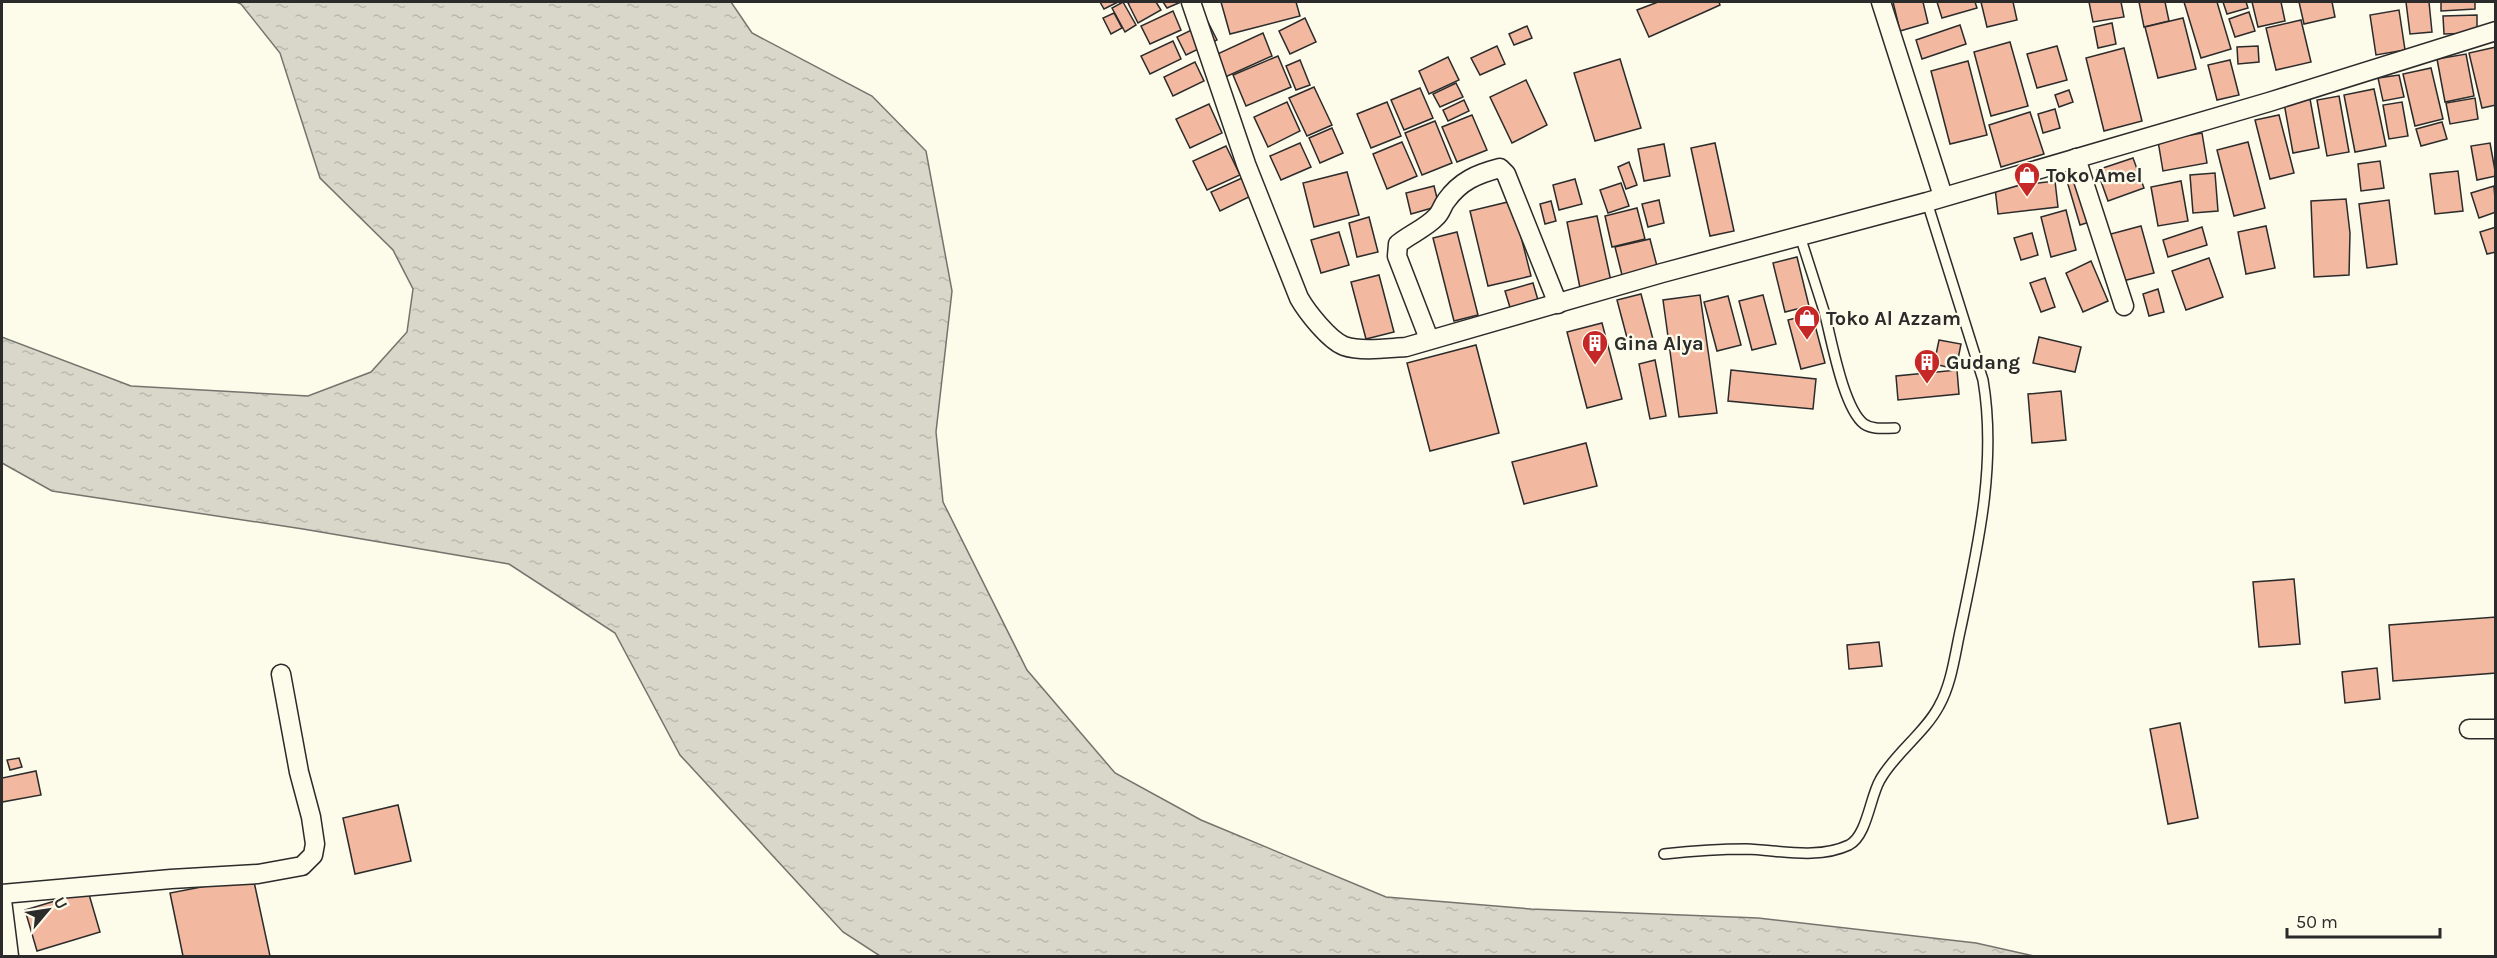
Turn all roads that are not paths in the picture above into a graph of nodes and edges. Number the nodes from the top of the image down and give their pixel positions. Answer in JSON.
{"nodes":[{"id":1,"x":1191,"y":2,"type":"edge"},
{"id":2,"x":1881,"y":2,"type":"edge"},
{"id":3,"x":2495,"y":31,"type":"edge"},
{"id":4,"x":2076,"y":158,"type":"junction"},
{"id":5,"x":1935,"y":199,"type":"junction"},
{"id":6,"x":1800,"y":236,"type":"junction"},
{"id":7,"x":1558,"y":304,"type":"junction"},
{"id":8,"x":2124,"y":306,"type":"dead end"},
{"id":9,"x":1430,"y":339,"type":"junction"},
{"id":10,"x":1895,"y":428,"type":"dead end"},
{"id":11,"x":281,"y":674,"type":"dead end"},
{"id":12,"x":2469,"y":729,"type":"dead end"},
{"id":13,"x":2496,"y":729,"type":"edge"},
{"id":14,"x":1664,"y":854,"type":"dead end"},
{"id":15,"x":2,"y":894,"type":"edge"},
{"id":16,"x":2,"y":900,"type":"edge"},
{"id":17,"x":9,"y":957,"type":"edge"}],
"edges":[{"from":1,"to":9,"type":"street"},
{"from":2,"to":5,"type":"street"},
{"from":3,"to":4,"type":"street"},
{"from":4,"to":5,"type":"street"},
{"from":4,"to":8,"type":"street"},
{"from":5,"to":6,"type":"street"},
{"from":5,"to":14,"type":"lane"},
{"from":6,"to":7,"type":"street"},
{"from":6,"to":10,"type":"lane"},
{"from":7,"to":9,"type":"street"},
{"from":7,"to":9,"type":"street"},
{"from":11,"to":15,"type":"street"},
{"from":12,"to":13,"type":"street"},
{"from":16,"to":17,"type":"street"}]}
